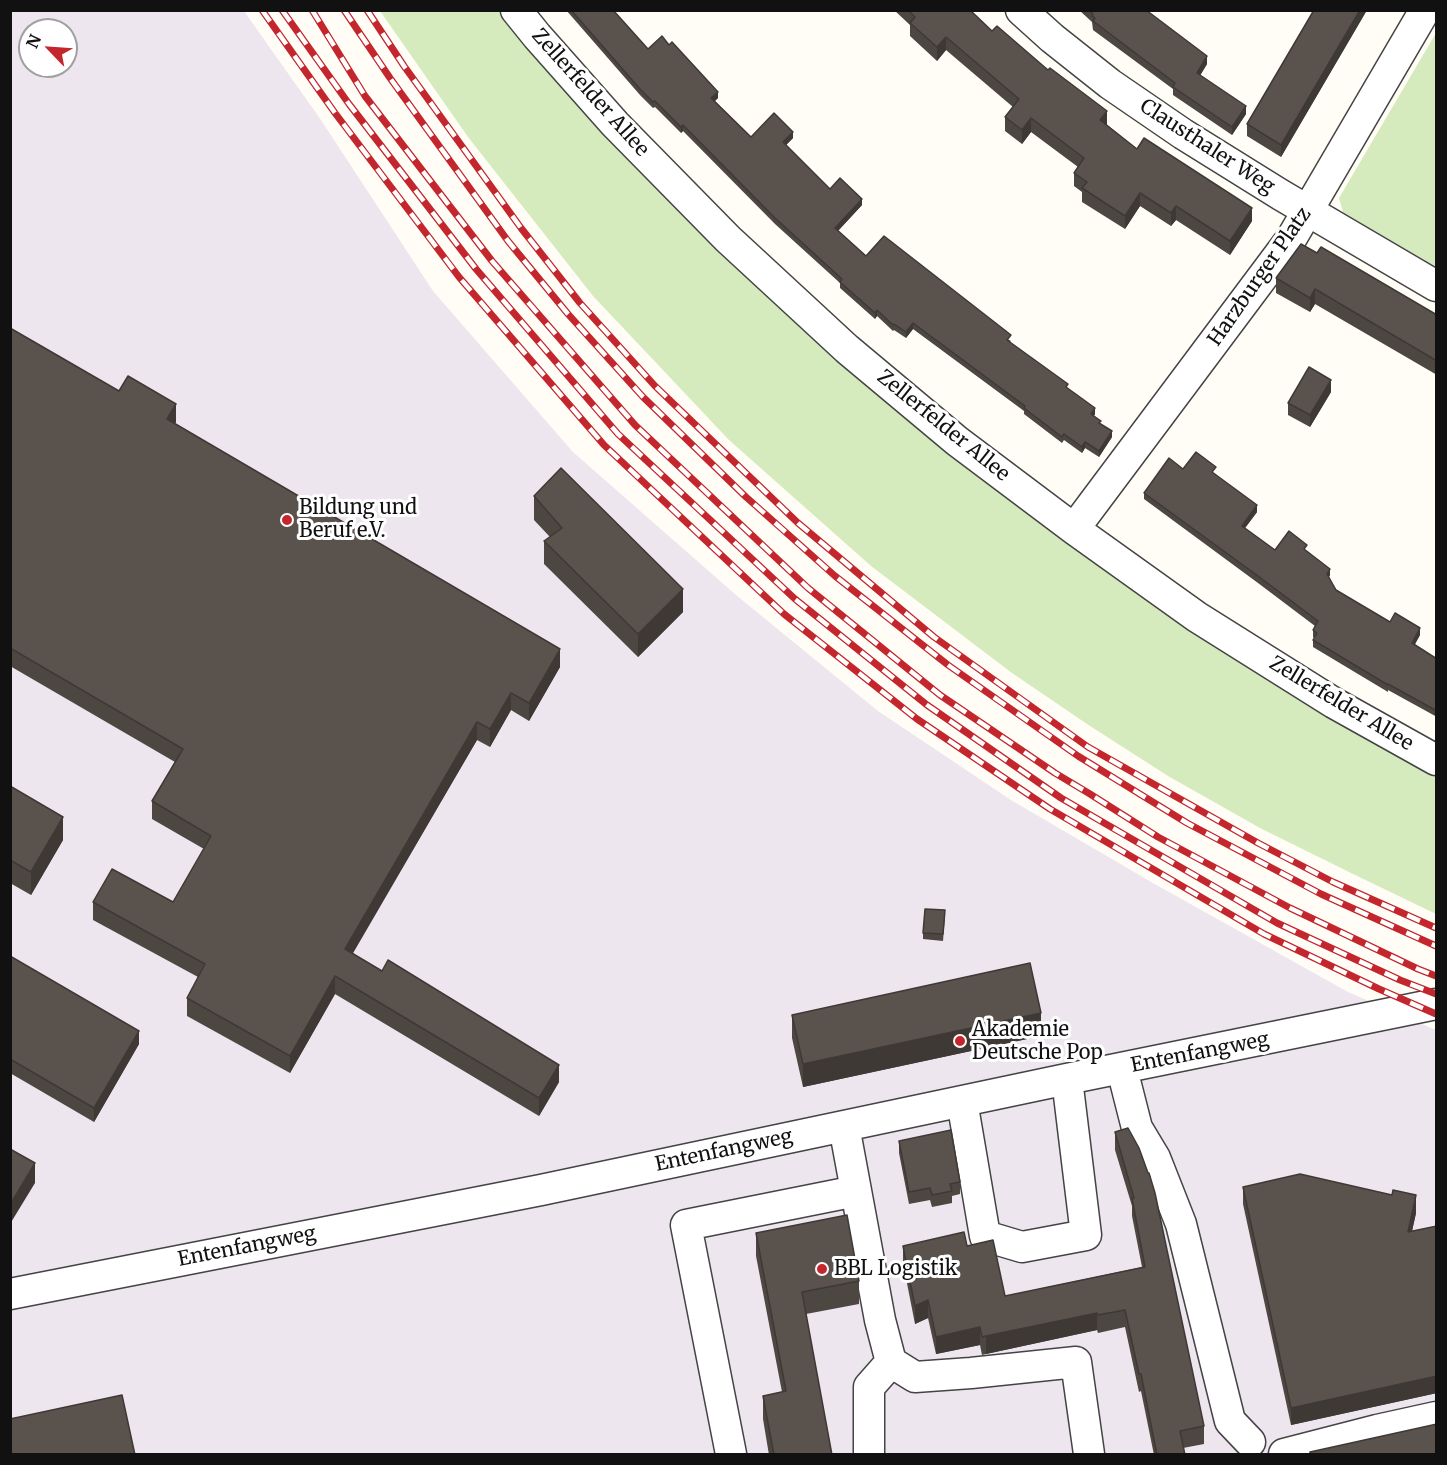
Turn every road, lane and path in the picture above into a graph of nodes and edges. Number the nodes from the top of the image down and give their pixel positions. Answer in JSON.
{"nodes":[{"id":1,"x":516,"y":10,"type":"edge"},
{"id":2,"x":1021,"y":10,"type":"edge"},
{"id":3,"x":1425,"y":10,"type":"edge"},
{"id":4,"x":1308,"y":210,"type":"junction"},
{"id":5,"x":1437,"y":286,"type":"edge"},
{"id":6,"x":1074,"y":529,"type":"junction"},
{"id":7,"x":1437,"y":760,"type":"edge"},
{"id":8,"x":1437,"y":1005,"type":"edge"},
{"id":9,"x":1122,"y":1069,"type":"junction"},
{"id":10,"x":1067,"y":1079,"type":"junction"},
{"id":11,"x":962,"y":1101,"type":"junction"},
{"id":12,"x":844,"y":1126,"type":"junction"},
{"id":13,"x":856,"y":1191,"type":"junction"},
{"id":14,"x":10,"y":1294,"type":"edge"},
{"id":15,"x":891,"y":1362,"type":"junction"},
{"id":16,"x":1437,"y":1417,"type":"edge"},
{"id":17,"x":1250,"y":1442,"type":"dead end"},
{"id":18,"x":731,"y":1455,"type":"edge"},
{"id":19,"x":869,"y":1455,"type":"edge"},
{"id":20,"x":1089,"y":1455,"type":"edge"},
{"id":21,"x":1284,"y":1455,"type":"edge"}],
"edges":[{"from":1,"to":6,"type":"street","name":"Zellerfelder Allee"},
{"from":2,"to":4,"type":"street","name":"Clausthaler Weg"},
{"from":3,"to":4,"type":"street","name":"Harzburger Platz"},
{"from":4,"to":5,"type":"street","name":"Clausthaler Weg"},
{"from":4,"to":6,"type":"street","name":"Harzburger Platz"},
{"from":6,"to":7,"type":"street","name":"Zellerfelder Allee"},
{"from":8,"to":9,"type":"street","name":"Entenfangweg"},
{"from":9,"to":10,"type":"street","name":"Entenfangweg"},
{"from":9,"to":17,"type":"street"},
{"from":10,"to":11,"type":"street","name":"Entenfangweg"},
{"from":10,"to":11,"type":"street"},
{"from":11,"to":12,"type":"street","name":"Entenfangweg"},
{"from":12,"to":13,"type":"street"},
{"from":12,"to":14,"type":"street","name":"Entenfangweg"},
{"from":13,"to":15,"type":"street"},
{"from":13,"to":18,"type":"street"},
{"from":15,"to":19,"type":"street"},
{"from":15,"to":20,"type":"street"},
{"from":16,"to":21,"type":"street"}]}
